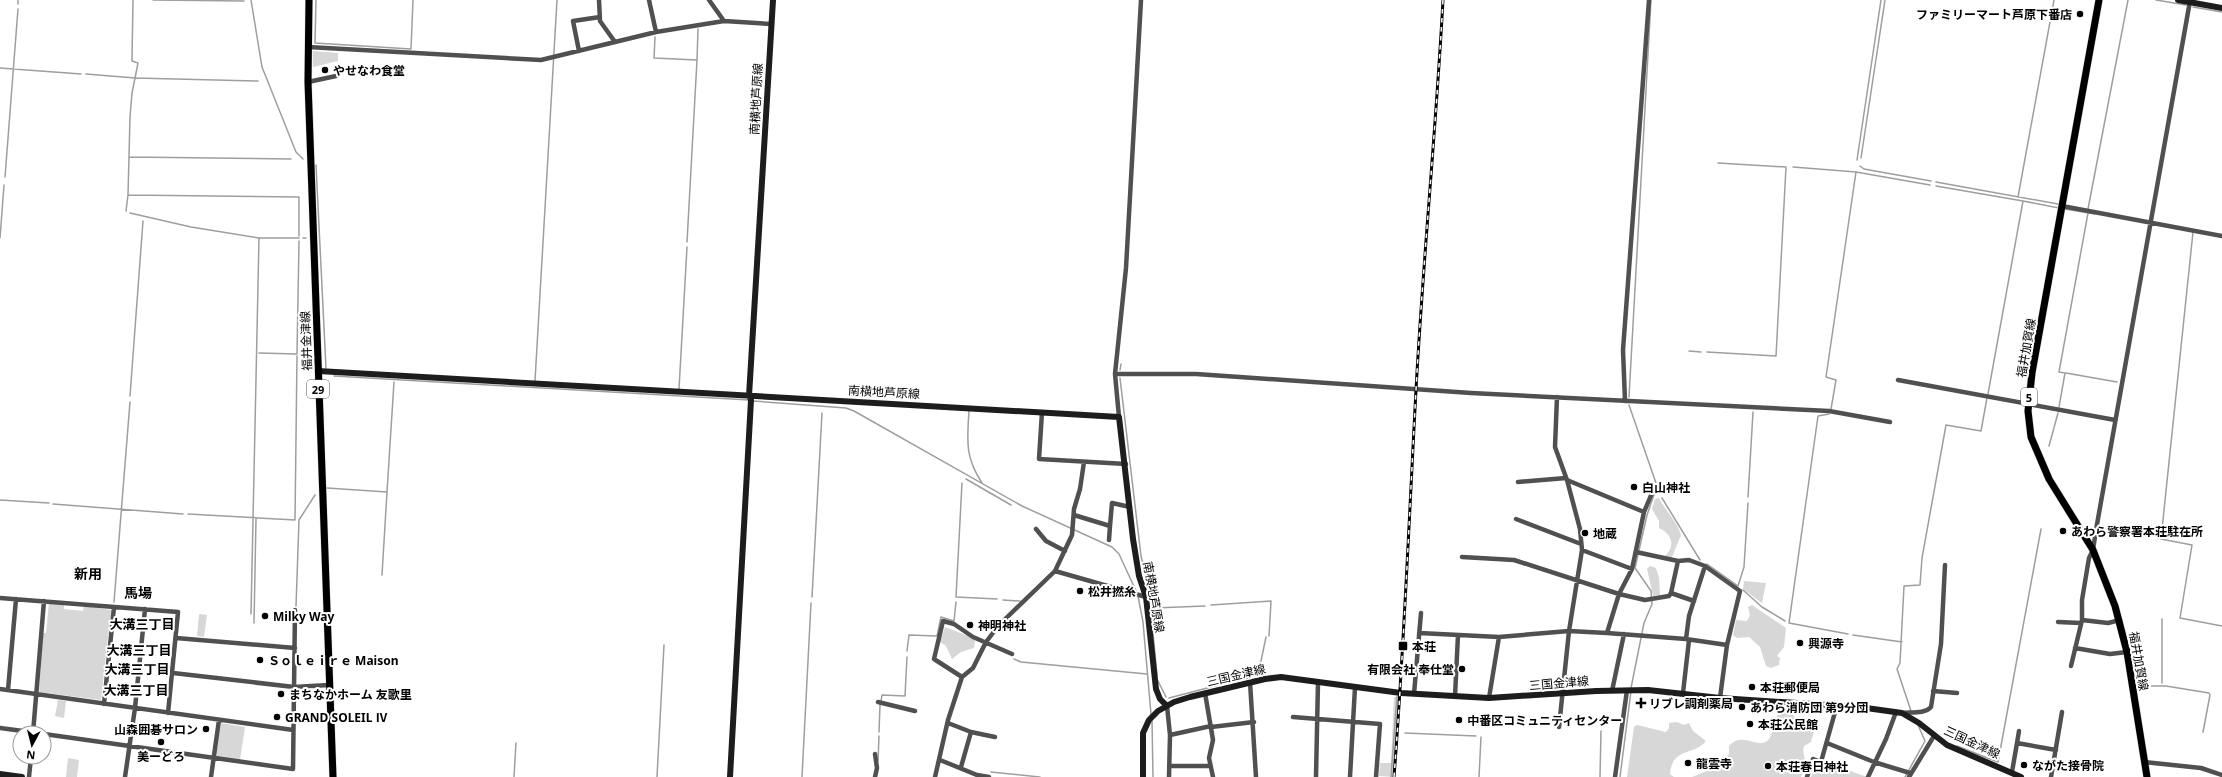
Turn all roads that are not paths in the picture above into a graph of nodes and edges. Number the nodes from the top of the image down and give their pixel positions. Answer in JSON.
{"nodes":[{"id":1,"x":309,"y":0,"type":"edge"},
{"id":2,"x":599,"y":0,"type":"edge"},
{"id":3,"x":649,"y":0,"type":"edge"},
{"id":4,"x":709,"y":0,"type":"edge"},
{"id":5,"x":773,"y":0,"type":"edge"},
{"id":6,"x":1141,"y":0,"type":"edge"},
{"id":7,"x":1649,"y":0,"type":"edge"},
{"id":8,"x":2099,"y":0,"type":"edge"},
{"id":9,"x":2178,"y":0,"type":"edge"},
{"id":10,"x":2190,"y":1,"type":"edge"},
{"id":11,"x":2222,"y":8,"type":"edge"},
{"id":12,"x":600,"y":17,"type":"junction"},
{"id":13,"x":724,"y":21,"type":"junction"},
{"id":14,"x":771,"y":24,"type":"junction"},
{"id":15,"x":656,"y":32,"type":"junction"},
{"id":16,"x":615,"y":42,"type":"junction"},
{"id":17,"x":308,"y":47,"type":"junction"},
{"id":18,"x":579,"y":50,"type":"junction"},
{"id":19,"x":336,"y":76,"type":"dead end"},
{"id":20,"x":308,"y":82,"type":"junction"},
{"id":21,"x":2062,"y":206,"type":"junction"},
{"id":22,"x":2150,"y":222,"type":"junction"},
{"id":23,"x":2222,"y":236,"type":"edge"},
{"id":24,"x":318,"y":371,"type":"junction"},
{"id":25,"x":1115,"y":374,"type":"junction"},
{"id":26,"x":1898,"y":380,"type":"dead end"},
{"id":27,"x":1557,"y":397,"type":"junction"},
{"id":28,"x":750,"y":400,"type":"junction"},
{"id":29,"x":1625,"y":401,"type":"junction"},
{"id":30,"x":2028,"y":403,"type":"junction"},
{"id":31,"x":1042,"y":412,"type":"junction"},
{"id":32,"x":1119,"y":417,"type":"junction"},
{"id":33,"x":2115,"y":420,"type":"junction"},
{"id":34,"x":1890,"y":422,"type":"dead end"},
{"id":35,"x":1084,"y":462,"type":"junction"},
{"id":36,"x":1126,"y":464,"type":"junction"},
{"id":37,"x":1566,"y":479,"type":"junction"},
{"id":38,"x":1518,"y":482,"type":"dead end"},
{"id":39,"x":1652,"y":493,"type":"dead end"},
{"id":40,"x":1130,"y":507,"type":"junction"},
{"id":41,"x":1644,"y":512,"type":"junction"},
{"id":42,"x":1074,"y":515,"type":"junction"},
{"id":43,"x":1516,"y":519,"type":"dead end"},
{"id":44,"x":1110,"y":526,"type":"junction"},
{"id":45,"x":1036,"y":529,"type":"dead end"},
{"id":46,"x":1109,"y":540,"type":"dead end"},
{"id":47,"x":1581,"y":544,"type":"junction"},
{"id":48,"x":1582,"y":550,"type":"junction"},
{"id":49,"x":2093,"y":550,"type":"junction"},
{"id":50,"x":1065,"y":551,"type":"junction"},
{"id":51,"x":1638,"y":552,"type":"junction"},
{"id":52,"x":1462,"y":557,"type":"dead end"},
{"id":53,"x":1678,"y":561,"type":"junction"},
{"id":54,"x":1945,"y":564,"type":"dead end"},
{"id":55,"x":1705,"y":566,"type":"junction"},
{"id":56,"x":1632,"y":569,"type":"junction"},
{"id":57,"x":1055,"y":571,"type":"junction"},
{"id":58,"x":1578,"y":580,"type":"junction"},
{"id":59,"x":1671,"y":593,"type":"junction"},
{"id":60,"x":1619,"y":594,"type":"junction"},
{"id":61,"x":1146,"y":597,"type":"junction"},
{"id":62,"x":0,"y":598,"type":"edge"},
{"id":63,"x":16,"y":599,"type":"junction"},
{"id":64,"x":44,"y":601,"type":"junction"},
{"id":65,"x":1694,"y":602,"type":"junction"},
{"id":66,"x":114,"y":607,"type":"junction"},
{"id":67,"x":145,"y":609,"type":"junction"},
{"id":68,"x":295,"y":610,"type":"dead end"},
{"id":69,"x":1420,"y":613,"type":"dead end"},
{"id":70,"x":2120,"y":620,"type":"junction"},
{"id":71,"x":2081,"y":621,"type":"junction"},
{"id":72,"x":2058,"y":622,"type":"dead end"},
{"id":73,"x":1569,"y":631,"type":"junction"},
{"id":74,"x":1419,"y":633,"type":"junction"},
{"id":75,"x":1607,"y":633,"type":"junction"},
{"id":76,"x":1624,"y":634,"type":"junction"},
{"id":77,"x":1458,"y":635,"type":"junction"},
{"id":78,"x":1499,"y":637,"type":"junction"},
{"id":79,"x":176,"y":638,"type":"junction"},
{"id":80,"x":1687,"y":640,"type":"junction"},
{"id":81,"x":986,"y":642,"type":"junction"},
{"id":82,"x":1727,"y":645,"type":"junction"},
{"id":83,"x":295,"y":648,"type":"junction"},
{"id":84,"x":2075,"y":648,"type":"junction"},
{"id":85,"x":2127,"y":652,"type":"junction"},
{"id":86,"x":1012,"y":654,"type":"dead end"},
{"id":87,"x":2071,"y":666,"type":"dead end"},
{"id":88,"x":173,"y":673,"type":"junction"},
{"id":89,"x":962,"y":677,"type":"junction"},
{"id":90,"x":1250,"y":682,"type":"junction"},
{"id":91,"x":1318,"y":682,"type":"junction"},
{"id":92,"x":329,"y":685,"type":"junction"},
{"id":93,"x":294,"y":687,"type":"junction"},
{"id":94,"x":1355,"y":687,"type":"junction"},
{"id":95,"x":0,"y":689,"type":"edge"},
{"id":96,"x":8,"y":690,"type":"junction"},
{"id":97,"x":1629,"y":690,"type":"junction"},
{"id":98,"x":1612,"y":691,"type":"junction"},
{"id":99,"x":1933,"y":691,"type":"junction"},
{"id":100,"x":1205,"y":693,"type":"junction"},
{"id":101,"x":1562,"y":693,"type":"junction"},
{"id":102,"x":1683,"y":693,"type":"junction"},
{"id":103,"x":1957,"y":693,"type":"dead end"},
{"id":104,"x":36,"y":694,"type":"junction"},
{"id":105,"x":1414,"y":694,"type":"junction"},
{"id":106,"x":1455,"y":696,"type":"junction"},
{"id":107,"x":1489,"y":698,"type":"junction"},
{"id":108,"x":1720,"y":698,"type":"junction"},
{"id":109,"x":878,"y":702,"type":"dead end"},
{"id":110,"x":104,"y":704,"type":"junction"},
{"id":111,"x":1837,"y":705,"type":"junction"},
{"id":112,"x":1167,"y":706,"type":"junction"},
{"id":113,"x":135,"y":708,"type":"junction"},
{"id":114,"x":915,"y":711,"type":"dead end"},
{"id":115,"x":168,"y":712,"type":"junction"},
{"id":116,"x":1899,"y":712,"type":"junction"},
{"id":117,"x":1919,"y":712,"type":"junction"},
{"id":118,"x":2062,"y":712,"type":"dead end"},
{"id":119,"x":1293,"y":717,"type":"dead end"},
{"id":120,"x":1317,"y":719,"type":"junction"},
{"id":121,"x":219,"y":720,"type":"junction"},
{"id":122,"x":1353,"y":721,"type":"junction"},
{"id":123,"x":1254,"y":722,"type":"junction"},
{"id":124,"x":948,"y":723,"type":"junction"},
{"id":125,"x":1920,"y":723,"type":"junction"},
{"id":126,"x":35,"y":725,"type":"edge"},
{"id":127,"x":1211,"y":727,"type":"junction"},
{"id":128,"x":1559,"y":727,"type":"dead end"},
{"id":129,"x":0,"y":728,"type":"edge"},
{"id":130,"x":12,"y":730,"type":"edge"},
{"id":131,"x":293,"y":730,"type":"junction"},
{"id":132,"x":2019,"y":731,"type":"dead end"},
{"id":133,"x":970,"y":732,"type":"junction"},
{"id":134,"x":52,"y":735,"type":"edge"},
{"id":135,"x":1170,"y":735,"type":"junction"},
{"id":136,"x":1934,"y":736,"type":"junction"},
{"id":137,"x":995,"y":737,"type":"dead end"},
{"id":138,"x":1827,"y":743,"type":"junction"},
{"id":139,"x":2017,"y":743,"type":"junction"},
{"id":140,"x":130,"y":746,"type":"junction"},
{"id":141,"x":2056,"y":750,"type":"junction"},
{"id":142,"x":875,"y":754,"type":"dead end"},
{"id":143,"x":214,"y":758,"type":"junction"},
{"id":144,"x":940,"y":760,"type":"junction"},
{"id":145,"x":1874,"y":762,"type":"junction"},
{"id":146,"x":2144,"y":762,"type":"junction"},
{"id":147,"x":30,"y":765,"type":"edge"},
{"id":148,"x":1169,"y":766,"type":"junction"},
{"id":149,"x":1210,"y":766,"type":"junction"},
{"id":150,"x":961,"y":767,"type":"junction"},
{"id":151,"x":2209,"y":771,"type":"junction"},
{"id":152,"x":2012,"y":772,"type":"junction"},
{"id":153,"x":0,"y":774,"type":"edge"},
{"id":154,"x":1909,"y":775,"type":"edge"},
{"id":155,"x":2222,"y":775,"type":"edge"},
{"id":156,"x":22,"y":777,"type":"edge"},
{"id":157,"x":29,"y":777,"type":"edge"},
{"id":158,"x":125,"y":777,"type":"edge"},
{"id":159,"x":211,"y":777,"type":"edge"},
{"id":160,"x":333,"y":777,"type":"edge"},
{"id":161,"x":730,"y":777,"type":"edge"},
{"id":162,"x":875,"y":777,"type":"edge"},
{"id":163,"x":935,"y":777,"type":"edge"},
{"id":164,"x":989,"y":777,"type":"edge"},
{"id":165,"x":1143,"y":777,"type":"edge"},
{"id":166,"x":1169,"y":777,"type":"edge"},
{"id":167,"x":1214,"y":777,"type":"edge"},
{"id":168,"x":1256,"y":777,"type":"edge"},
{"id":169,"x":1316,"y":777,"type":"edge"},
{"id":170,"x":1350,"y":777,"type":"edge"},
{"id":171,"x":1376,"y":777,"type":"edge"},
{"id":172,"x":1615,"y":777,"type":"edge"},
{"id":173,"x":1807,"y":777,"type":"edge"},
{"id":174,"x":1868,"y":777,"type":"edge"},
{"id":175,"x":2022,"y":777,"type":"edge"},
{"id":176,"x":2051,"y":777,"type":"edge"},
{"id":177,"x":2147,"y":777,"type":"edge"},
{"id":178,"x":2207,"y":777,"type":"edge"}],
"edges":[{"from":1,"to":17,"type":"main road","name":"福井金津線","number":"29"},
{"from":2,"to":12,"type":"street"},
{"from":3,"to":15,"type":"street"},
{"from":4,"to":13,"type":"street"},
{"from":5,"to":14,"type":"main road","name":"南横地芦原線"},
{"from":6,"to":25,"type":"street"},
{"from":7,"to":29,"type":"street"},
{"from":8,"to":21,"type":"main road","name":"福井加賀線","number":"5"},
{"from":9,"to":10,"type":"main road"},
{"from":10,"to":11,"type":"main road"},
{"from":10,"to":22,"type":"street"},
{"from":12,"to":16,"type":"street"},
{"from":12,"to":18,"type":"street"},
{"from":13,"to":14,"type":"street"},
{"from":13,"to":15,"type":"street"},
{"from":14,"to":28,"type":"main road","name":"南横地芦原線"},
{"from":15,"to":16,"type":"street"},
{"from":16,"to":18,"type":"street"},
{"from":17,"to":18,"type":"street"},
{"from":17,"to":20,"type":"main road","name":"福井金津線","number":"29"},
{"from":19,"to":20,"type":"street"},
{"from":20,"to":24,"type":"main road","name":"福井金津線","number":"29"},
{"from":21,"to":22,"type":"street"},
{"from":21,"to":30,"type":"main road","name":"福井加賀線","number":"5"},
{"from":22,"to":23,"type":"street"},
{"from":22,"to":33,"type":"street"},
{"from":24,"to":28,"type":"main road"},
{"from":24,"to":92,"type":"main road","name":"福井金津線","number":"29"},
{"from":25,"to":27,"type":"street"},
{"from":25,"to":32,"type":"street"},
{"from":26,"to":30,"type":"street"},
{"from":27,"to":29,"type":"street"},
{"from":27,"to":37,"type":"street"},
{"from":28,"to":31,"type":"main road","name":"南横地芦原線"},
{"from":28,"to":161,"type":"main road"},
{"from":29,"to":34,"type":"street"},
{"from":30,"to":33,"type":"street"},
{"from":30,"to":49,"type":"main road","name":"福井加賀線","number":"5"},
{"from":31,"to":32,"type":"main road","name":"南横地芦原線"},
{"from":31,"to":35,"type":"street"},
{"from":32,"to":36,"type":"main road","name":"南横地芦原線"},
{"from":33,"to":49,"type":"street"},
{"from":35,"to":36,"type":"street"},
{"from":35,"to":42,"type":"street"},
{"from":36,"to":40,"type":"main road","name":"南横地芦原線"},
{"from":37,"to":38,"type":"street"},
{"from":37,"to":41,"type":"street"},
{"from":37,"to":47,"type":"street"},
{"from":39,"to":41,"type":"street"},
{"from":40,"to":44,"type":"street"},
{"from":40,"to":61,"type":"main road","name":"南横地芦原線"},
{"from":41,"to":51,"type":"street"},
{"from":42,"to":44,"type":"street"},
{"from":42,"to":50,"type":"street"},
{"from":43,"to":47,"type":"street"},
{"from":44,"to":46,"type":"street"},
{"from":45,"to":50,"type":"street"},
{"from":47,"to":48,"type":"street"},
{"from":48,"to":56,"type":"street"},
{"from":48,"to":58,"type":"street"},
{"from":49,"to":70,"type":"main road","name":"福井加賀線","number":"5"},
{"from":49,"to":71,"type":"street"},
{"from":50,"to":57,"type":"street"},
{"from":51,"to":53,"type":"street"},
{"from":51,"to":56,"type":"street"},
{"from":52,"to":58,"type":"street"},
{"from":53,"to":55,"type":"street"},
{"from":53,"to":59,"type":"street"},
{"from":54,"to":99,"type":"street"},
{"from":55,"to":65,"type":"street"},
{"from":55,"to":82,"type":"street"},
{"from":56,"to":60,"type":"street"},
{"from":57,"to":61,"type":"street"},
{"from":57,"to":81,"type":"street"},
{"from":58,"to":60,"type":"street"},
{"from":58,"to":73,"type":"street"},
{"from":59,"to":60,"type":"street"},
{"from":59,"to":65,"type":"street"},
{"from":60,"to":75,"type":"street"},
{"from":61,"to":112,"type":"main road","name":"南横地芦原線"},
{"from":62,"to":63,"type":"street"},
{"from":63,"to":64,"type":"street"},
{"from":63,"to":96,"type":"street"},
{"from":64,"to":66,"type":"street"},
{"from":64,"to":104,"type":"street"},
{"from":65,"to":80,"type":"street"},
{"from":66,"to":67,"type":"street"},
{"from":66,"to":110,"type":"street"},
{"from":67,"to":79,"type":"street"},
{"from":67,"to":113,"type":"street"},
{"from":68,"to":83,"type":"street"},
{"from":69,"to":74,"type":"street"},
{"from":70,"to":71,"type":"street"},
{"from":70,"to":85,"type":"main road","name":"福井加賀線","number":"5"},
{"from":71,"to":72,"type":"street"},
{"from":71,"to":84,"type":"street"},
{"from":73,"to":75,"type":"street"},
{"from":73,"to":78,"type":"street"},
{"from":73,"to":101,"type":"street"},
{"from":74,"to":77,"type":"street"},
{"from":74,"to":105,"type":"street"},
{"from":75,"to":76,"type":"street"},
{"from":76,"to":80,"type":"street"},
{"from":76,"to":98,"type":"street"},
{"from":77,"to":78,"type":"street"},
{"from":77,"to":106,"type":"street"},
{"from":78,"to":107,"type":"street"},
{"from":79,"to":83,"type":"street"},
{"from":79,"to":88,"type":"street"},
{"from":80,"to":82,"type":"street"},
{"from":80,"to":102,"type":"street"},
{"from":81,"to":86,"type":"street"},
{"from":81,"to":89,"type":"street"},
{"from":81,"to":89,"type":"street"},
{"from":82,"to":108,"type":"street"},
{"from":83,"to":93,"type":"street"},
{"from":84,"to":85,"type":"street"},
{"from":84,"to":87,"type":"street"},
{"from":85,"to":146,"type":"main road","name":"福井加賀線","number":"5"},
{"from":88,"to":93,"type":"street"},
{"from":88,"to":115,"type":"street"},
{"from":89,"to":124,"type":"street"},
{"from":90,"to":91,"type":"main road","name":"三国金津線"},
{"from":90,"to":100,"type":"main road","name":"三国金津線"},
{"from":90,"to":123,"type":"street"},
{"from":91,"to":94,"type":"main road","name":"三国金津線"},
{"from":91,"to":120,"type":"street"},
{"from":92,"to":93,"type":"street"},
{"from":92,"to":160,"type":"main road","name":"福井金津線","number":"29"},
{"from":93,"to":131,"type":"street"},
{"from":94,"to":105,"type":"main road","name":"三国金津線"},
{"from":94,"to":122,"type":"street"},
{"from":95,"to":96,"type":"street"},
{"from":96,"to":104,"type":"street"},
{"from":97,"to":98,"type":"main road","name":"三国金津線"},
{"from":97,"to":102,"type":"main road","name":"三国金津線"},
{"from":97,"to":172,"type":"street"},
{"from":98,"to":101,"type":"main road","name":"三国金津線"},
{"from":99,"to":103,"type":"street"},
{"from":99,"to":117,"type":"street"},
{"from":100,"to":112,"type":"main road","name":"三国金津線"},
{"from":100,"to":127,"type":"street"},
{"from":101,"to":107,"type":"main road","name":"三国金津線"},
{"from":101,"to":128,"type":"street"},
{"from":102,"to":108,"type":"main road","name":"三国金津線"},
{"from":104,"to":110,"type":"street"},
{"from":104,"to":126,"type":"street"},
{"from":105,"to":106,"type":"main road","name":"三国金津線"},
{"from":106,"to":107,"type":"main road","name":"三国金津線"},
{"from":108,"to":111,"type":"main road","name":"三国金津線"},
{"from":109,"to":114,"type":"street"},
{"from":110,"to":113,"type":"street"},
{"from":111,"to":116,"type":"main road","name":"三国金津線"},
{"from":111,"to":138,"type":"street"},
{"from":112,"to":135,"type":"street"},
{"from":112,"to":165,"type":"main road","name":"三国金津線"},
{"from":113,"to":115,"type":"street"},
{"from":113,"to":140,"type":"street"},
{"from":115,"to":121,"type":"street"},
{"from":116,"to":117,"type":"street"},
{"from":116,"to":125,"type":"main road","name":"三国金津線"},
{"from":116,"to":145,"type":"street"},
{"from":117,"to":125,"type":"street"},
{"from":118,"to":141,"type":"street"},
{"from":119,"to":120,"type":"street"},
{"from":120,"to":122,"type":"street"},
{"from":120,"to":169,"type":"street"},
{"from":121,"to":131,"type":"street"},
{"from":121,"to":143,"type":"street"},
{"from":122,"to":170,"type":"street"},
{"from":122,"to":171,"type":"street"},
{"from":123,"to":127,"type":"street"},
{"from":123,"to":168,"type":"street"},
{"from":124,"to":133,"type":"street"},
{"from":124,"to":144,"type":"street"},
{"from":125,"to":136,"type":"main road","name":"三国金津線"},
{"from":127,"to":135,"type":"street"},
{"from":127,"to":149,"type":"street"},
{"from":129,"to":130,"type":"street"},
{"from":131,"to":143,"type":"street"},
{"from":132,"to":139,"type":"street"},
{"from":133,"to":137,"type":"street"},
{"from":133,"to":150,"type":"street"},
{"from":134,"to":140,"type":"street"},
{"from":135,"to":148,"type":"street"},
{"from":136,"to":152,"type":"main road","name":"三国金津線"},
{"from":136,"to":154,"type":"street"},
{"from":138,"to":145,"type":"street"},
{"from":138,"to":173,"type":"street"},
{"from":139,"to":141,"type":"street"},
{"from":139,"to":152,"type":"street"},
{"from":140,"to":143,"type":"street"},
{"from":140,"to":158,"type":"street"},
{"from":141,"to":176,"type":"street"},
{"from":142,"to":162,"type":"street"},
{"from":143,"to":159,"type":"street"},
{"from":144,"to":150,"type":"street"},
{"from":144,"to":163,"type":"street"},
{"from":145,"to":154,"type":"street"},
{"from":145,"to":174,"type":"street"},
{"from":146,"to":151,"type":"street"},
{"from":146,"to":177,"type":"main road","name":"福井加賀線","number":"5"},
{"from":147,"to":157,"type":"street"},
{"from":148,"to":149,"type":"street"},
{"from":148,"to":166,"type":"street"},
{"from":149,"to":167,"type":"street"},
{"from":150,"to":164,"type":"street"},
{"from":151,"to":155,"type":"street"},
{"from":151,"to":178,"type":"street"},
{"from":152,"to":175,"type":"main road","name":"三国金津線"},
{"from":153,"to":156,"type":"main road"}]}
